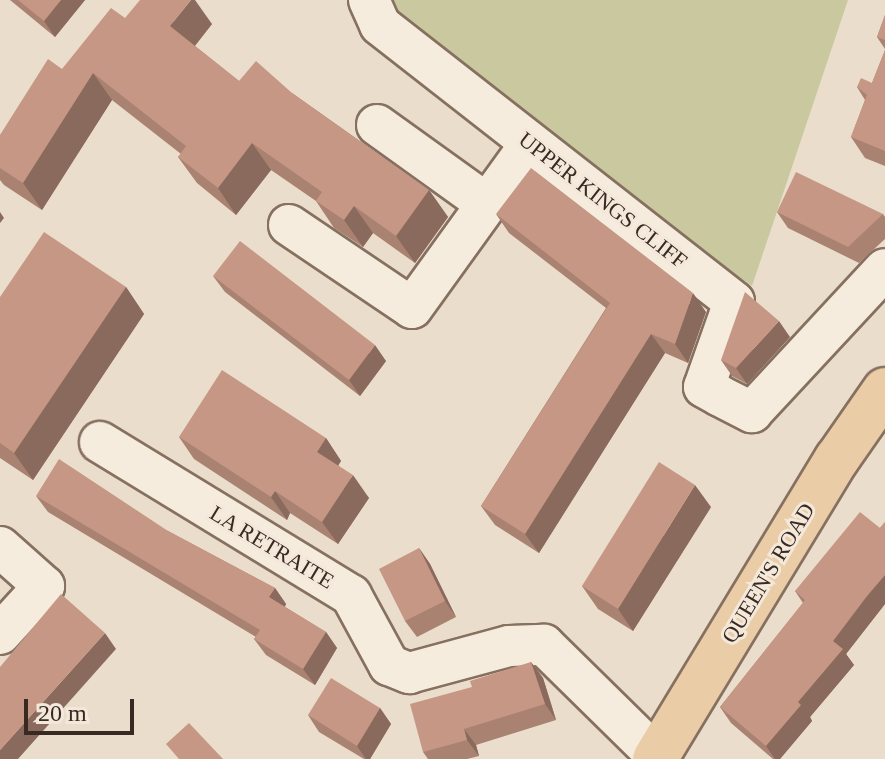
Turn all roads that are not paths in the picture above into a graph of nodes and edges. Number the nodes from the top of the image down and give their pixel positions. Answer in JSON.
{"nodes":[{"id":1,"x":369,"y":0,"type":"edge"},
{"id":2,"x":377,"y":125,"type":"dead end"},
{"id":3,"x":531,"y":143,"type":"junction"},
{"id":4,"x":487,"y":204,"type":"junction"},
{"id":5,"x":289,"y":225,"type":"dead end"},
{"id":6,"x":885,"y":269,"type":"edge"},
{"id":7,"x":885,"y":390,"type":"edge"},
{"id":8,"x":100,"y":442,"type":"dead end"},
{"id":9,"x":0,"y":547,"type":"edge"},
{"id":10,"x":0,"y":634,"type":"edge"},
{"id":11,"x":656,"y":757,"type":"edge"}],
"edges":[{"from":1,"to":3,"type":"street","name":"UPPER KINGS CLIFF"},
{"from":2,"to":4,"type":"street"},
{"from":3,"to":4,"type":"street"},
{"from":3,"to":6,"type":"street","name":"UPPER KINGS CLIFF"},
{"from":4,"to":5,"type":"street"},
{"from":7,"to":11,"type":"main road","name":"QUEEN'S ROAD"},
{"from":8,"to":11,"type":"street","name":"LA RETRAITE"},
{"from":9,"to":10,"type":"street"}]}
